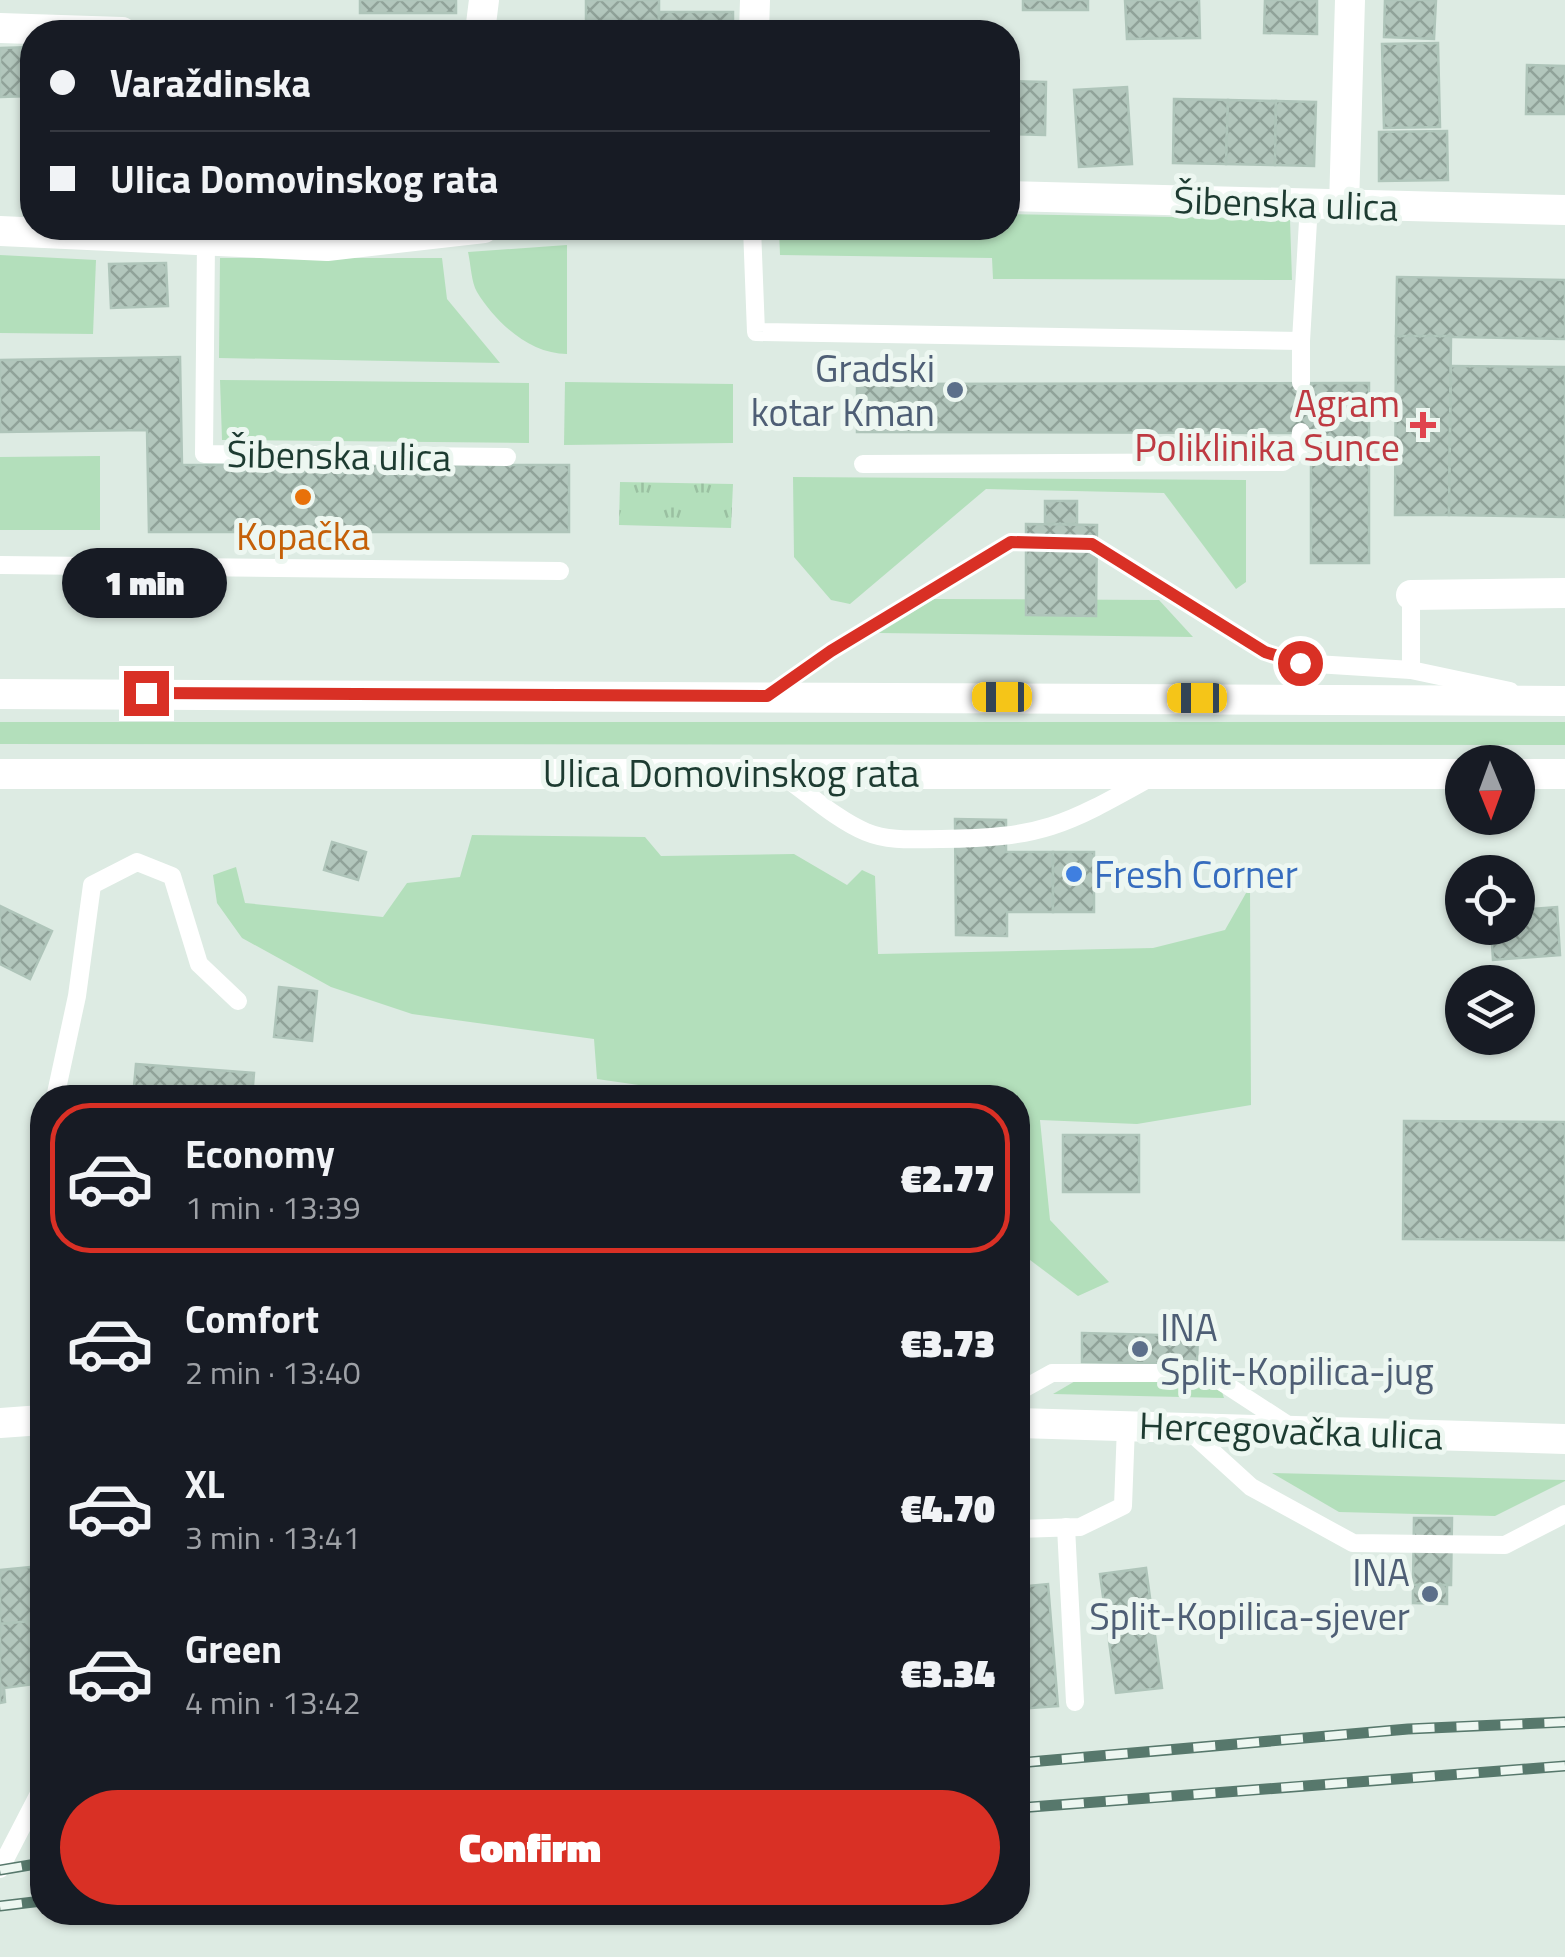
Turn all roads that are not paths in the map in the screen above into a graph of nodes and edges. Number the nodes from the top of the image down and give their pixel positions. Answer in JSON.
{"nodes":[{"id":1,"x":1350,"y":0,"type":"edge"},
{"id":2,"x":1020,"y":196,"type":"edge"},
{"id":3,"x":1309,"y":204,"type":"junction"},
{"id":4,"x":1344,"y":206,"type":"junction"},
{"id":5,"x":1565,"y":210,"type":"edge"},
{"id":6,"x":185,"y":240,"type":"edge"},
{"id":7,"x":379,"y":240,"type":"edge"},
{"id":8,"x":752,"y":240,"type":"edge"},
{"id":9,"x":206,"y":241,"type":"junction"},
{"id":10,"x":1302,"y":341,"type":"junction"},
{"id":11,"x":1301,"y":384,"type":"dead end"},
{"id":12,"x":1300,"y":432,"type":"dead end"},
{"id":13,"x":507,"y":458,"type":"dead end"},
{"id":14,"x":864,"y":464,"type":"dead end"},
{"id":15,"x":0,"y":564,"type":"edge"},
{"id":16,"x":560,"y":571,"type":"dead end"},
{"id":17,"x":1565,"y":593,"type":"edge"},
{"id":18,"x":1410,"y":595,"type":"joint"},
{"id":19,"x":1411,"y":670,"type":"junction"},
{"id":20,"x":0,"y":694,"type":"edge"},
{"id":21,"x":767,"y":696,"type":"junction"},
{"id":22,"x":1557,"y":701,"type":"edge"},
{"id":23,"x":778,"y":773,"type":"junction"},
{"id":24,"x":1158,"y":773,"type":"junction"},
{"id":25,"x":0,"y":774,"type":"edge"},
{"id":26,"x":1445,"y":774,"type":"edge"},
{"id":27,"x":1535,"y":774,"type":"edge"},
{"id":28,"x":1565,"y":774,"type":"edge"},
{"id":29,"x":238,"y":1001,"type":"dead end"},
{"id":30,"x":58,"y":1085,"type":"edge"},
{"id":31,"x":1030,"y":1385,"type":"edge"},
{"id":32,"x":30,"y":1421,"type":"edge"},
{"id":33,"x":1030,"y":1423,"type":"edge"},
{"id":34,"x":0,"y":1424,"type":"edge"},
{"id":35,"x":1126,"y":1426,"type":"junction"},
{"id":36,"x":1185,"y":1427,"type":"junction"},
{"id":37,"x":1295,"y":1430,"type":"junction"},
{"id":38,"x":1565,"y":1439,"type":"edge"},
{"id":39,"x":1565,"y":1514,"type":"edge"},
{"id":40,"x":1066,"y":1528,"type":"junction"},
{"id":41,"x":1030,"y":1529,"type":"edge"},
{"id":42,"x":1075,"y":1702,"type":"dead end"},
{"id":43,"x":30,"y":1811,"type":"edge"},
{"id":44,"x":0,"y":1870,"type":"edge"}],
"edges":[{"from":1,"to":4,"type":"main road"},
{"from":2,"to":3,"type":"main road","name":"Šibenska ulica"},
{"from":3,"to":4,"type":"main road","name":"Šibenska ulica"},
{"from":3,"to":10,"type":"lane"},
{"from":4,"to":5,"type":"main road","name":"Šibenska ulica"},
{"from":6,"to":9,"type":"main road"},
{"from":7,"to":9,"type":"main road"},
{"from":8,"to":10,"type":"lane"},
{"from":9,"to":13,"type":"lane","name":"Šibenska ulica"},
{"from":10,"to":11,"type":"lane"},
{"from":12,"to":14,"type":"lane"},
{"from":15,"to":16,"type":"lane"},
{"from":17,"to":18,"type":"main road"},
{"from":18,"to":19,"type":"lane"},
{"from":19,"to":21,"type":"lane"},
{"from":19,"to":22,"type":"lane"},
{"from":20,"to":21,"type":"main road","name":"Ulica Domovinskog rata"},
{"from":21,"to":22,"type":"main road","name":"Ulica Domovinskog rata"},
{"from":23,"to":24,"type":"main road","name":"Ulica Domovinskog rata"},
{"from":23,"to":24,"type":"lane"},
{"from":23,"to":25,"type":"main road","name":"Ulica Domovinskog rata"},
{"from":24,"to":26,"type":"main road","name":"Ulica Domovinskog rata"},
{"from":27,"to":28,"type":"main road"},
{"from":29,"to":30,"type":"lane"},
{"from":31,"to":37,"type":"lane"},
{"from":32,"to":34,"type":"main road"},
{"from":33,"to":35,"type":"main road","name":"Hercegovačka ulica"},
{"from":35,"to":36,"type":"main road","name":"Hercegovačka ulica"},
{"from":35,"to":40,"type":"lane"},
{"from":36,"to":37,"type":"main road","name":"Hercegovačka ulica"},
{"from":36,"to":39,"type":"lane"},
{"from":37,"to":38,"type":"main road","name":"Hercegovačka ulica"},
{"from":40,"to":41,"type":"lane"},
{"from":40,"to":42,"type":"lane"},
{"from":43,"to":44,"type":"lane"}]}
